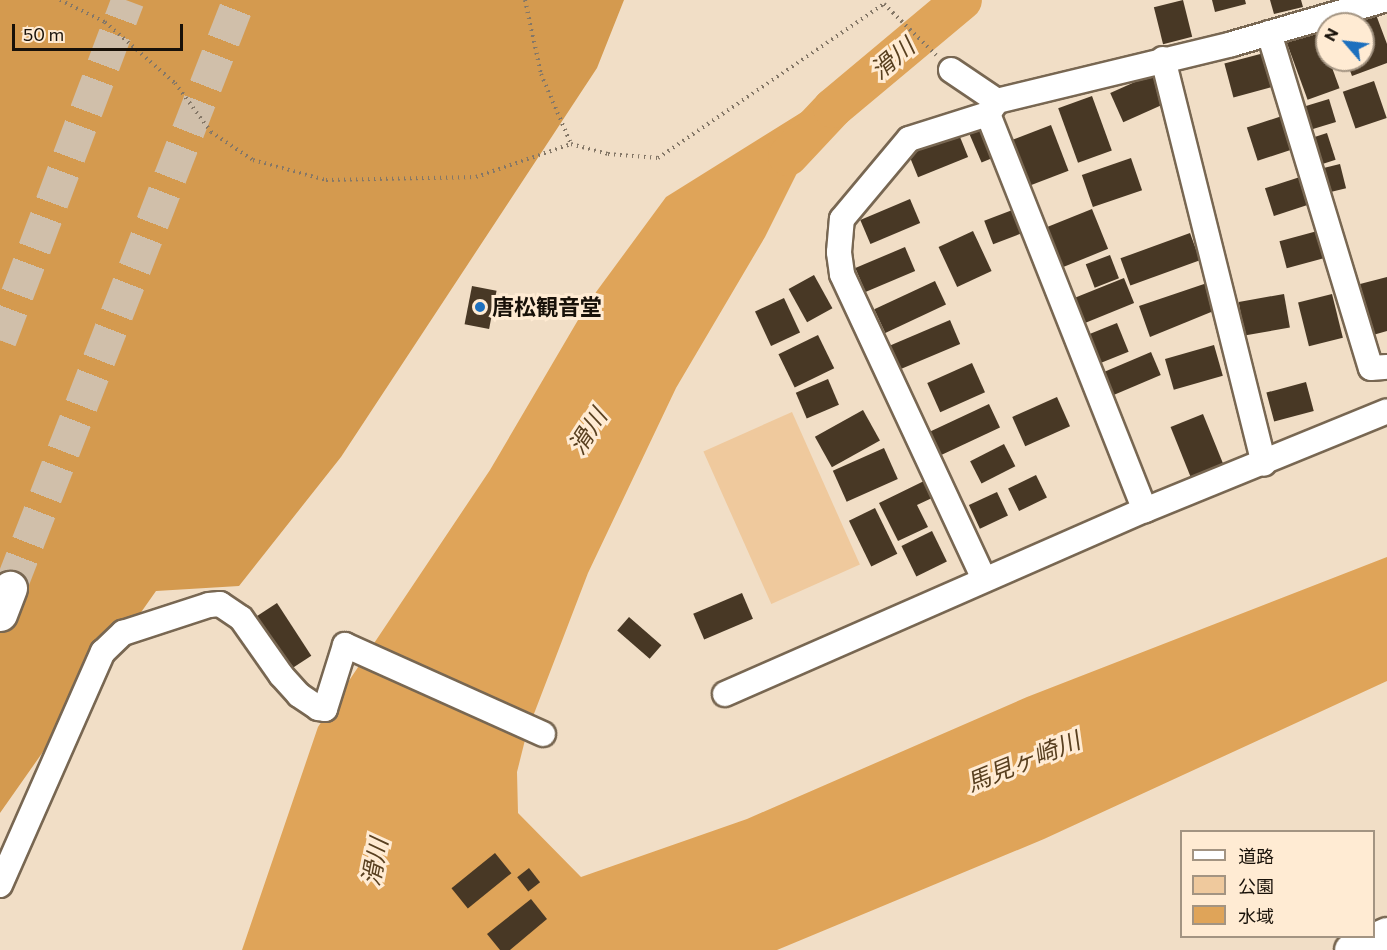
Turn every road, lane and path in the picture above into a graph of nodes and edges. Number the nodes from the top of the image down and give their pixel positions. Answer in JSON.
{"nodes":[{"id":1,"x":60,"y":0,"type":"edge"},
{"id":2,"x":525,"y":0,"type":"edge"},
{"id":3,"x":1383,"y":0,"type":"edge"},
{"id":4,"x":1269,"y":33,"type":"junction"},
{"id":5,"x":1163,"y":59,"type":"junction"},
{"id":6,"x":951,"y":70,"type":"joint"},
{"id":7,"x":992,"y":107,"type":"junction"},
{"id":8,"x":571,"y":144,"type":"junction"},
{"id":9,"x":1387,"y":368,"type":"edge"},
{"id":10,"x":1387,"y":411,"type":"edge"},
{"id":11,"x":1264,"y":464,"type":"junction"},
{"id":12,"x":1145,"y":510,"type":"junction"},
{"id":13,"x":984,"y":579,"type":"junction"},
{"id":14,"x":725,"y":694,"type":"dead end"},
{"id":15,"x":543,"y":734,"type":"dead end"},
{"id":16,"x":0,"y":885,"type":"edge"},
{"id":17,"x":1387,"y":934,"type":"edge"},
{"id":18,"x":1351,"y":950,"type":"edge"}],
"edges":[{"from":1,"to":8,"type":"path"},
{"from":2,"to":8,"type":"path"},
{"from":3,"to":4,"type":"street"},
{"from":4,"to":5,"type":"street"},
{"from":4,"to":9,"type":"street"},
{"from":5,"to":7,"type":"street"},
{"from":5,"to":11,"type":"street"},
{"from":6,"to":7,"type":"street"},
{"from":6,"to":8,"type":"path"},
{"from":7,"to":12,"type":"street"},
{"from":7,"to":13,"type":"street"},
{"from":10,"to":11,"type":"street"},
{"from":11,"to":12,"type":"street"},
{"from":12,"to":13,"type":"street"},
{"from":13,"to":14,"type":"street"},
{"from":15,"to":16,"type":"street"},
{"from":17,"to":18,"type":"highway"}]}
